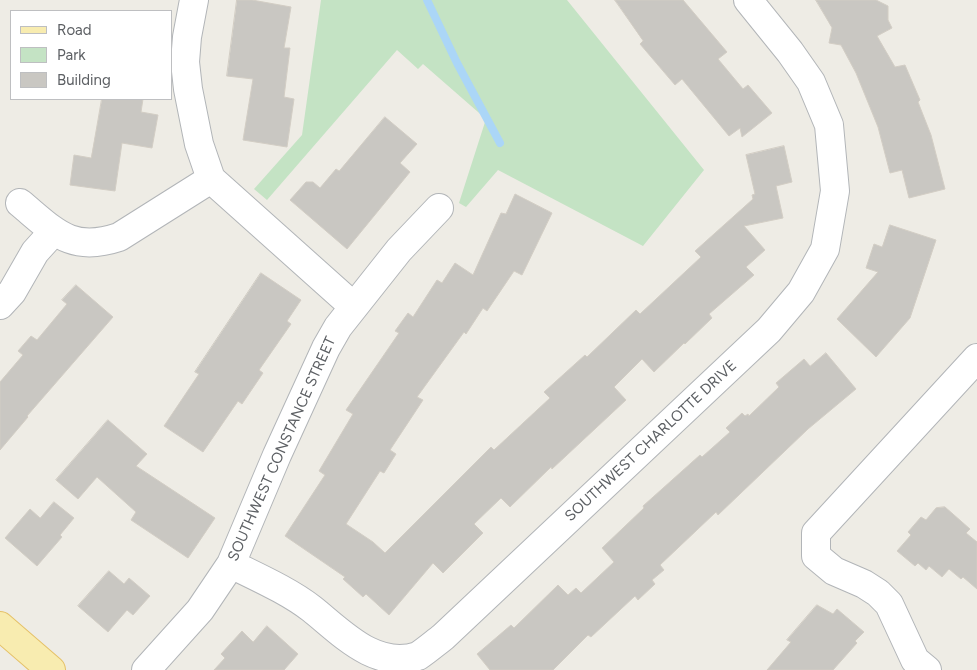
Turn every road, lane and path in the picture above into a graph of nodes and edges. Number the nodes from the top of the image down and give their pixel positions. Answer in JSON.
{"nodes":[{"id":1,"x":194,"y":0,"type":"edge"},
{"id":2,"x":748,"y":0,"type":"edge"},
{"id":3,"x":211,"y":178,"type":"junction"},
{"id":4,"x":20,"y":203,"type":"dead end"},
{"id":5,"x":440,"y":208,"type":"dead end"},
{"id":6,"x":54,"y":231,"type":"junction"},
{"id":7,"x":0,"y":306,"type":"edge"},
{"id":8,"x":353,"y":306,"type":"junction"},
{"id":9,"x":977,"y":358,"type":"edge"},
{"id":10,"x":231,"y":564,"type":"junction"},
{"id":11,"x":0,"y":626,"type":"edge"},
{"id":12,"x":916,"y":667,"type":"edge"},
{"id":13,"x":51,"y":670,"type":"edge"},
{"id":14,"x":146,"y":670,"type":"edge"}],
"edges":[{"from":1,"to":3,"type":"street"},
{"from":2,"to":10,"type":"street","name":"SOUTHWEST CHARLOTTE DRIVE"},
{"from":3,"to":6,"type":"street"},
{"from":3,"to":8,"type":"street"},
{"from":4,"to":6,"type":"street"},
{"from":5,"to":8,"type":"street","name":"SOUTHWEST CONSTANCE STREET"},
{"from":6,"to":7,"type":"street"},
{"from":8,"to":10,"type":"street","name":"SOUTHWEST CONSTANCE STREET"},
{"from":9,"to":12,"type":"street"},
{"from":10,"to":14,"type":"street","name":"SOUTHWEST CONSTANCE STREET"},
{"from":11,"to":13,"type":"main road"}]}
